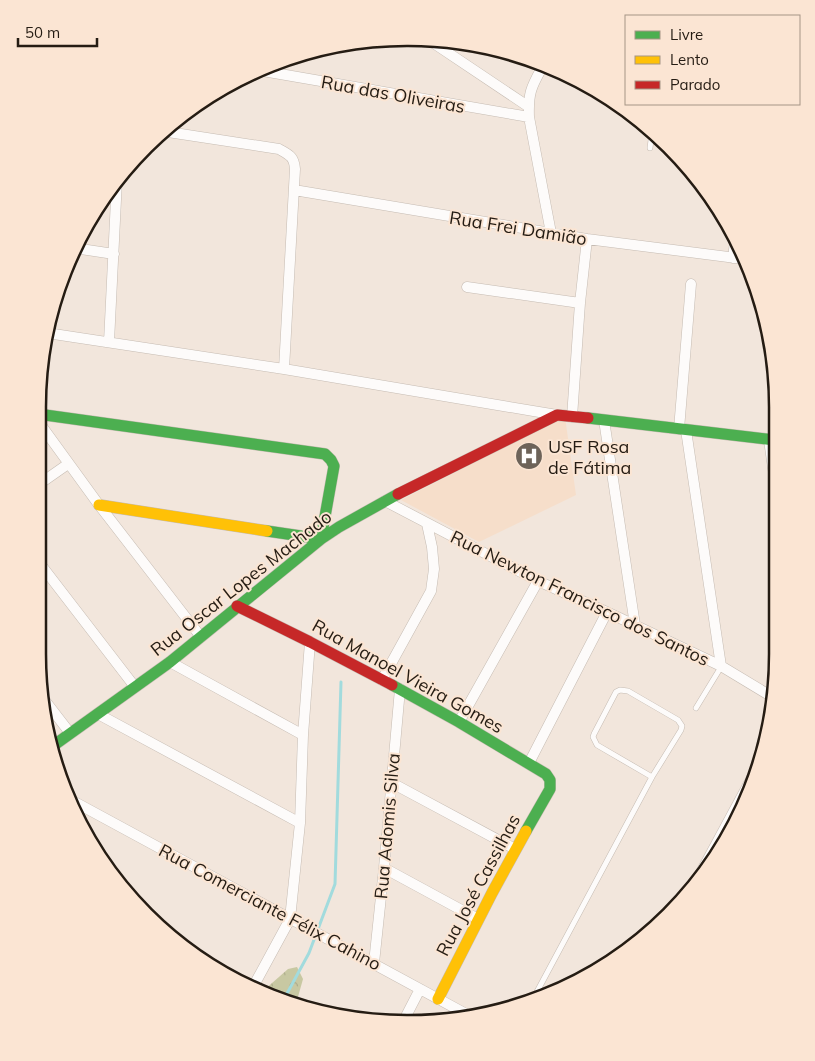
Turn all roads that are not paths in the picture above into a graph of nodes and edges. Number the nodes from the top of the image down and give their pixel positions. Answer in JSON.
{"nodes":[{"id":1,"x":440,"y":48,"type":"edge"},
{"id":2,"x":540,"y":71,"type":"edge"},
{"id":3,"x":273,"y":72,"type":"edge"},
{"id":4,"x":529,"y":112,"type":"junction"},
{"id":5,"x":173,"y":133,"type":"edge"},
{"id":6,"x":651,"y":141,"type":"edge"},
{"id":7,"x":650,"y":148,"type":"dead end"},
{"id":8,"x":294,"y":190,"type":"junction"},
{"id":9,"x":116,"y":194,"type":"edge"},
{"id":10,"x":551,"y":233,"type":"junction"},
{"id":11,"x":587,"y":239,"type":"junction"},
{"id":12,"x":83,"y":249,"type":"edge"},
{"id":13,"x":114,"y":254,"type":"junction"},
{"id":14,"x":736,"y":259,"type":"edge"},
{"id":15,"x":691,"y":284,"type":"dead end"},
{"id":16,"x":467,"y":287,"type":"dead end"},
{"id":17,"x":580,"y":303,"type":"junction"},
{"id":18,"x":54,"y":334,"type":"edge"},
{"id":19,"x":108,"y":342,"type":"junction"},
{"id":20,"x":284,"y":369,"type":"junction"},
{"id":21,"x":46,"y":415,"type":"edge"},
{"id":22,"x":557,"y":415,"type":"junction"},
{"id":23,"x":572,"y":417,"type":"junction"},
{"id":24,"x":604,"y":420,"type":"junction"},
{"id":25,"x":682,"y":430,"type":"junction"},
{"id":26,"x":46,"y":432,"type":"edge"},
{"id":27,"x":769,"y":440,"type":"edge"},
{"id":28,"x":68,"y":464,"type":"junction"},
{"id":29,"x":46,"y":479,"type":"edge"},
{"id":30,"x":385,"y":502,"type":"junction"},
{"id":31,"x":99,"y":505,"type":"junction"},
{"id":32,"x":428,"y":524,"type":"junction"},
{"id":33,"x":322,"y":539,"type":"junction"},
{"id":34,"x":46,"y":571,"type":"edge"},
{"id":35,"x":538,"y":581,"type":"junction"},
{"id":36,"x":237,"y":606,"type":"junction"},
{"id":37,"x":607,"y":612,"type":"junction"},
{"id":38,"x":635,"y":625,"type":"junction"},
{"id":39,"x":201,"y":637,"type":"junction"},
{"id":40,"x":310,"y":642,"type":"junction"},
{"id":41,"x":170,"y":662,"type":"junction"},
{"id":42,"x":721,"y":666,"type":"junction"},
{"id":43,"x":382,"y":680,"type":"junction"},
{"id":44,"x":135,"y":687,"type":"junction"},
{"id":45,"x":400,"y":689,"type":"junction"},
{"id":46,"x":767,"y":694,"type":"edge"},
{"id":47,"x":50,"y":707,"type":"edge"},
{"id":48,"x":696,"y":708,"type":"dead end"},
{"id":49,"x":98,"y":714,"type":"junction"},
{"id":50,"x":459,"y":722,"type":"junction"},
{"id":51,"x":70,"y":733,"type":"junction"},
{"id":52,"x":303,"y":736,"type":"junction"},
{"id":53,"x":58,"y":742,"type":"edge"},
{"id":54,"x":529,"y":764,"type":"junction"},
{"id":55,"x":652,"y":777,"type":"junction"},
{"id":56,"x":392,"y":783,"type":"junction"},
{"id":57,"x":550,"y":789,"type":"joint"},
{"id":58,"x":80,"y":805,"type":"edge"},
{"id":59,"x":300,"y":823,"type":"junction"},
{"id":60,"x":515,"y":849,"type":"junction"},
{"id":61,"x":384,"y":868,"type":"junction"},
{"id":62,"x":290,"y":919,"type":"junction"},
{"id":63,"x":478,"y":919,"type":"junction"},
{"id":64,"x":374,"y":963,"type":"junction"},
{"id":65,"x":256,"y":981,"type":"edge"},
{"id":66,"x":420,"y":989,"type":"junction"},
{"id":67,"x":538,"y":990,"type":"edge"},
{"id":68,"x":438,"y":999,"type":"junction"},
{"id":69,"x":461,"y":1011,"type":"edge"},
{"id":70,"x":407,"y":1015,"type":"edge"}],
"edges":[{"from":1,"to":4,"type":"street"},
{"from":2,"to":4,"type":"street"},
{"from":3,"to":4,"type":"street","name":"Rua das Oliveiras"},
{"from":4,"to":10,"type":"street"},
{"from":5,"to":8,"type":"street"},
{"from":6,"to":7,"type":"lane"},
{"from":8,"to":10,"type":"street","name":"Rua Frei Damião"},
{"from":8,"to":20,"type":"street"},
{"from":9,"to":13,"type":"street"},
{"from":10,"to":11,"type":"street","name":"Rua Frei Damião"},
{"from":11,"to":14,"type":"street","name":"Rua Frei Damião"},
{"from":11,"to":17,"type":"street"},
{"from":12,"to":13,"type":"street"},
{"from":13,"to":19,"type":"street"},
{"from":15,"to":25,"type":"street"},
{"from":16,"to":17,"type":"street"},
{"from":17,"to":23,"type":"street"},
{"from":18,"to":19,"type":"street"},
{"from":19,"to":20,"type":"street"},
{"from":20,"to":22,"type":"street"},
{"from":21,"to":33,"type":"street"},
{"from":22,"to":23,"type":"street"},
{"from":22,"to":30,"type":"street","name":"Rua Oscar Lopes Machado"},
{"from":23,"to":24,"type":"street"},
{"from":24,"to":25,"type":"street"},
{"from":24,"to":38,"type":"street"},
{"from":25,"to":27,"type":"street"},
{"from":25,"to":42,"type":"street"},
{"from":26,"to":28,"type":"street"},
{"from":28,"to":29,"type":"street"},
{"from":28,"to":31,"type":"street"},
{"from":30,"to":32,"type":"street","name":"Rua Newton Francisco dos Santos"},
{"from":30,"to":33,"type":"street","name":"Rua Oscar Lopes Machado"},
{"from":31,"to":33,"type":"street"},
{"from":31,"to":39,"type":"street"},
{"from":32,"to":35,"type":"street","name":"Rua Newton Francisco dos Santos"},
{"from":32,"to":43,"type":"street"},
{"from":33,"to":36,"type":"street","name":"Rua Oscar Lopes Machado"},
{"from":34,"to":44,"type":"street"},
{"from":35,"to":37,"type":"street","name":"Rua Newton Francisco dos Santos"},
{"from":35,"to":50,"type":"street"},
{"from":36,"to":39,"type":"street","name":"Rua Oscar Lopes Machado"},
{"from":36,"to":40,"type":"street","name":"Rua Manoel Vieira Gomes"},
{"from":37,"to":38,"type":"street","name":"Rua Newton Francisco dos Santos"},
{"from":37,"to":54,"type":"street"},
{"from":38,"to":42,"type":"street","name":"Rua Newton Francisco dos Santos"},
{"from":39,"to":41,"type":"street","name":"Rua Oscar Lopes Machado"},
{"from":40,"to":43,"type":"street","name":"Rua Manoel Vieira Gomes"},
{"from":40,"to":52,"type":"street"},
{"from":41,"to":44,"type":"street","name":"Rua Oscar Lopes Machado"},
{"from":41,"to":52,"type":"street"},
{"from":42,"to":46,"type":"street","name":"Rua Newton Francisco dos Santos"},
{"from":42,"to":48,"type":"lane"},
{"from":43,"to":45,"type":"street","name":"Rua Manoel Vieira Gomes"},
{"from":44,"to":49,"type":"street","name":"Rua Oscar Lopes Machado"},
{"from":45,"to":50,"type":"street","name":"Rua Manoel Vieira Gomes"},
{"from":45,"to":56,"type":"street","name":"Rua Adomis Silva"},
{"from":47,"to":51,"type":"street"},
{"from":49,"to":51,"type":"street","name":"Rua Oscar Lopes Machado"},
{"from":49,"to":59,"type":"street"},
{"from":50,"to":54,"type":"street","name":"Rua Manoel Vieira Gomes"},
{"from":51,"to":53,"type":"street","name":"Rua Oscar Lopes Machado"},
{"from":52,"to":59,"type":"street"},
{"from":54,"to":57,"type":"street","name":"Rua Manoel Vieira Gomes"},
{"from":55,"to":55,"type":"lane"},
{"from":55,"to":67,"type":"lane"},
{"from":56,"to":60,"type":"street"},
{"from":56,"to":61,"type":"street","name":"Rua Adomis Silva"},
{"from":57,"to":60,"type":"street","name":"Rua José Cassilhas"},
{"from":58,"to":62,"type":"street","name":"Rua Comerciante Félix Cahino"},
{"from":59,"to":62,"type":"street"},
{"from":60,"to":63,"type":"street","name":"Rua José Cassilhas"},
{"from":61,"to":63,"type":"street"},
{"from":61,"to":64,"type":"street","name":"Rua Adomis Silva"},
{"from":62,"to":64,"type":"street","name":"Rua Comerciante Félix Cahino"},
{"from":62,"to":65,"type":"street"},
{"from":63,"to":68,"type":"street","name":"Rua José Cassilhas"},
{"from":64,"to":66,"type":"street","name":"Rua Comerciante Félix Cahino"},
{"from":66,"to":68,"type":"street","name":"Rua Comerciante Félix Cahino"},
{"from":66,"to":70,"type":"street"},
{"from":68,"to":69,"type":"street","name":"Rua Comerciante Félix Cahino"}]}
